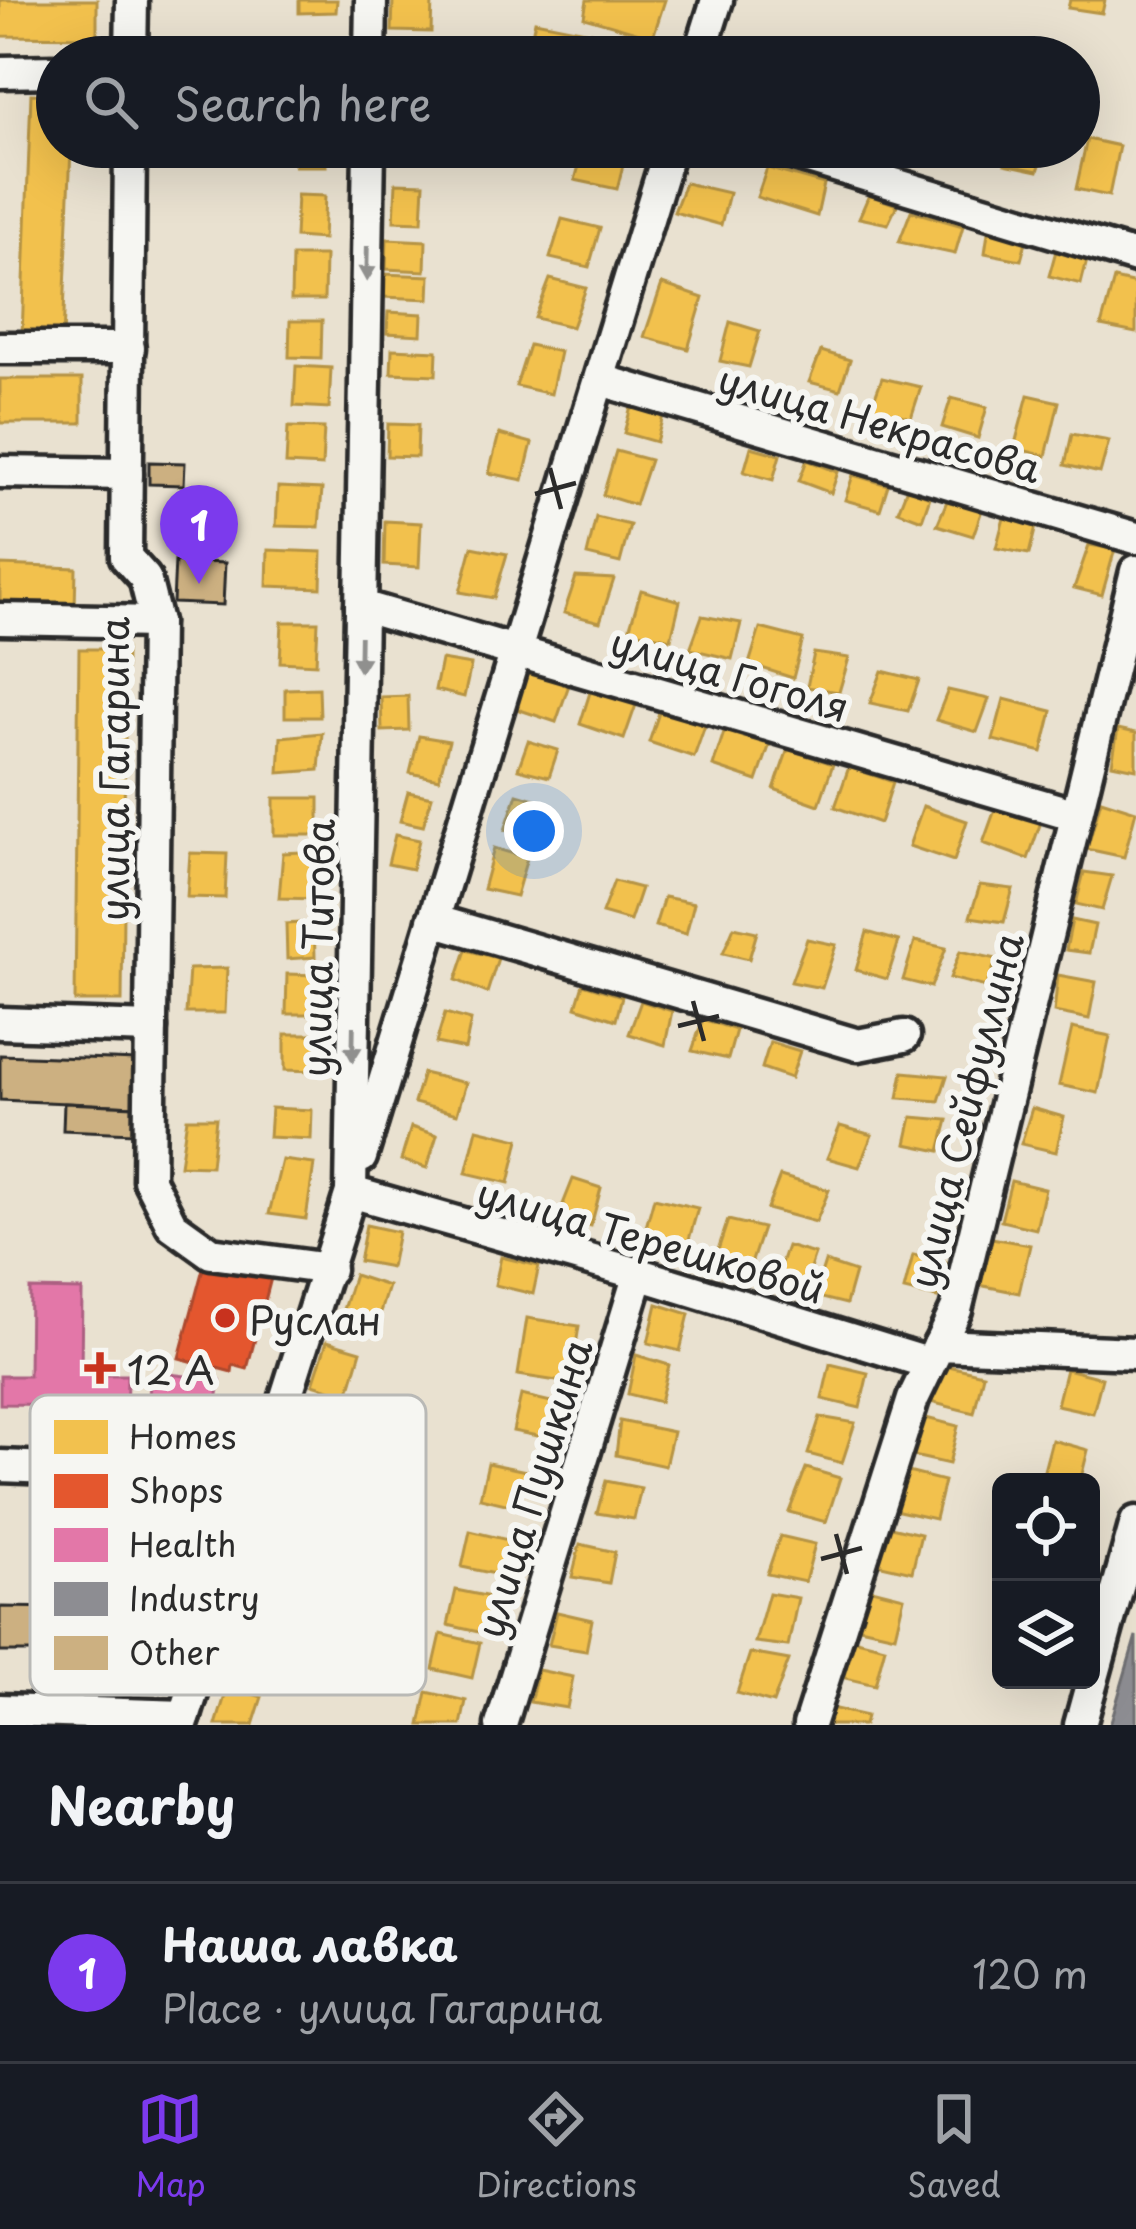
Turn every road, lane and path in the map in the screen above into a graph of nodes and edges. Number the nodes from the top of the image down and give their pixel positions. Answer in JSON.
{"nodes":[{"id":1,"x":132,"y":0,"type":"edge"},
{"id":2,"x":371,"y":0,"type":"edge"},
{"id":3,"x":717,"y":0,"type":"edge"},
{"id":4,"x":131,"y":36,"type":"edge"},
{"id":5,"x":370,"y":36,"type":"edge"},
{"id":6,"x":706,"y":36,"type":"edge"},
{"id":7,"x":36,"y":71,"type":"edge"},
{"id":8,"x":0,"y":72,"type":"edge"},
{"id":9,"x":130,"y":168,"type":"edge"},
{"id":10,"x":369,"y":168,"type":"edge"},
{"id":11,"x":664,"y":168,"type":"edge"},
{"id":12,"x":842,"y":168,"type":"edge"},
{"id":13,"x":1136,"y":256,"type":"edge"},
{"id":14,"x":0,"y":348,"type":"edge"},
{"id":15,"x":128,"y":348,"type":"junction"},
{"id":16,"x":601,"y":380,"type":"junction"},
{"id":17,"x":0,"y":472,"type":"edge"},
{"id":18,"x":127,"y":474,"type":"junction"},
{"id":19,"x":1136,"y":538,"type":"edge"},
{"id":20,"x":1136,"y":571,"type":"edge"},
{"id":21,"x":361,"y":606,"type":"junction"},
{"id":22,"x":0,"y":619,"type":"edge"},
{"id":23,"x":156,"y":622,"type":"junction"},
{"id":24,"x":518,"y":651,"type":"junction"},
{"id":25,"x":1076,"y":815,"type":"junction"},
{"id":26,"x":434,"y":920,"type":"junction"},
{"id":27,"x":0,"y":1023,"type":"edge"},
{"id":28,"x":151,"y":1028,"type":"junction"},
{"id":29,"x":904,"y":1036,"type":"dead end"},
{"id":30,"x":351,"y":1192,"type":"junction"},
{"id":31,"x":329,"y":1269,"type":"junction"},
{"id":32,"x":639,"y":1274,"type":"junction"},
{"id":33,"x":1136,"y":1353,"type":"edge"},
{"id":34,"x":933,"y":1354,"type":"junction"},
{"id":35,"x":289,"y":1395,"type":"edge"},
{"id":36,"x":0,"y":1466,"type":"edge"},
{"id":37,"x":30,"y":1467,"type":"edge"},
{"id":38,"x":1136,"y":1522,"type":"edge"},
{"id":39,"x":0,"y":1710,"type":"edge"},
{"id":40,"x":184,"y":1721,"type":"edge"},
{"id":41,"x":501,"y":1725,"type":"edge"},
{"id":42,"x":809,"y":1725,"type":"edge"},
{"id":43,"x":1080,"y":1725,"type":"edge"}],
"edges":[{"from":1,"to":4,"type":"street"},
{"from":2,"to":5,"type":"street"},
{"from":3,"to":6,"type":"street"},
{"from":7,"to":8,"type":"street"},
{"from":9,"to":15,"type":"street","name":"улица Гагарина"},
{"from":10,"to":21,"type":"street","name":"улица Титова","one_way":true},
{"from":11,"to":16,"type":"street"},
{"from":12,"to":13,"type":"street"},
{"from":14,"to":15,"type":"street"},
{"from":15,"to":18,"type":"street","name":"улица Гагарина"},
{"from":16,"to":19,"type":"street","name":"улица Некрасова"},
{"from":16,"to":24,"type":"street"},
{"from":17,"to":18,"type":"street"},
{"from":18,"to":23,"type":"street","name":"улица Гагарина"},
{"from":20,"to":25,"type":"street","name":"улица Сейфуллина"},
{"from":21,"to":24,"type":"street","name":"улица Гоголя"},
{"from":21,"to":30,"type":"street","name":"улица Титова","one_way":true},
{"from":22,"to":23,"type":"street"},
{"from":23,"to":28,"type":"street","name":"улица Гагарина"},
{"from":24,"to":25,"type":"street","name":"улица Гоголя"},
{"from":24,"to":26,"type":"street"},
{"from":25,"to":34,"type":"street","name":"улица Сейфуллина"},
{"from":26,"to":29,"type":"street"},
{"from":26,"to":30,"type":"street"},
{"from":27,"to":28,"type":"street"},
{"from":28,"to":31,"type":"street","name":"улица Гагарина"},
{"from":30,"to":31,"type":"street","name":"улица Титова"},
{"from":30,"to":32,"type":"street","name":"улица Терешковой"},
{"from":31,"to":35,"type":"street","name":"улица Титова"},
{"from":32,"to":34,"type":"street","name":"улица Терешковой"},
{"from":32,"to":41,"type":"street","name":"улица Пушкина"},
{"from":33,"to":34,"type":"street","name":"улица Терешковой"},
{"from":34,"to":42,"type":"street","name":"улица Сейфуллина"},
{"from":36,"to":37,"type":"street"},
{"from":38,"to":43,"type":"street"},
{"from":39,"to":40,"type":"street"}]}
